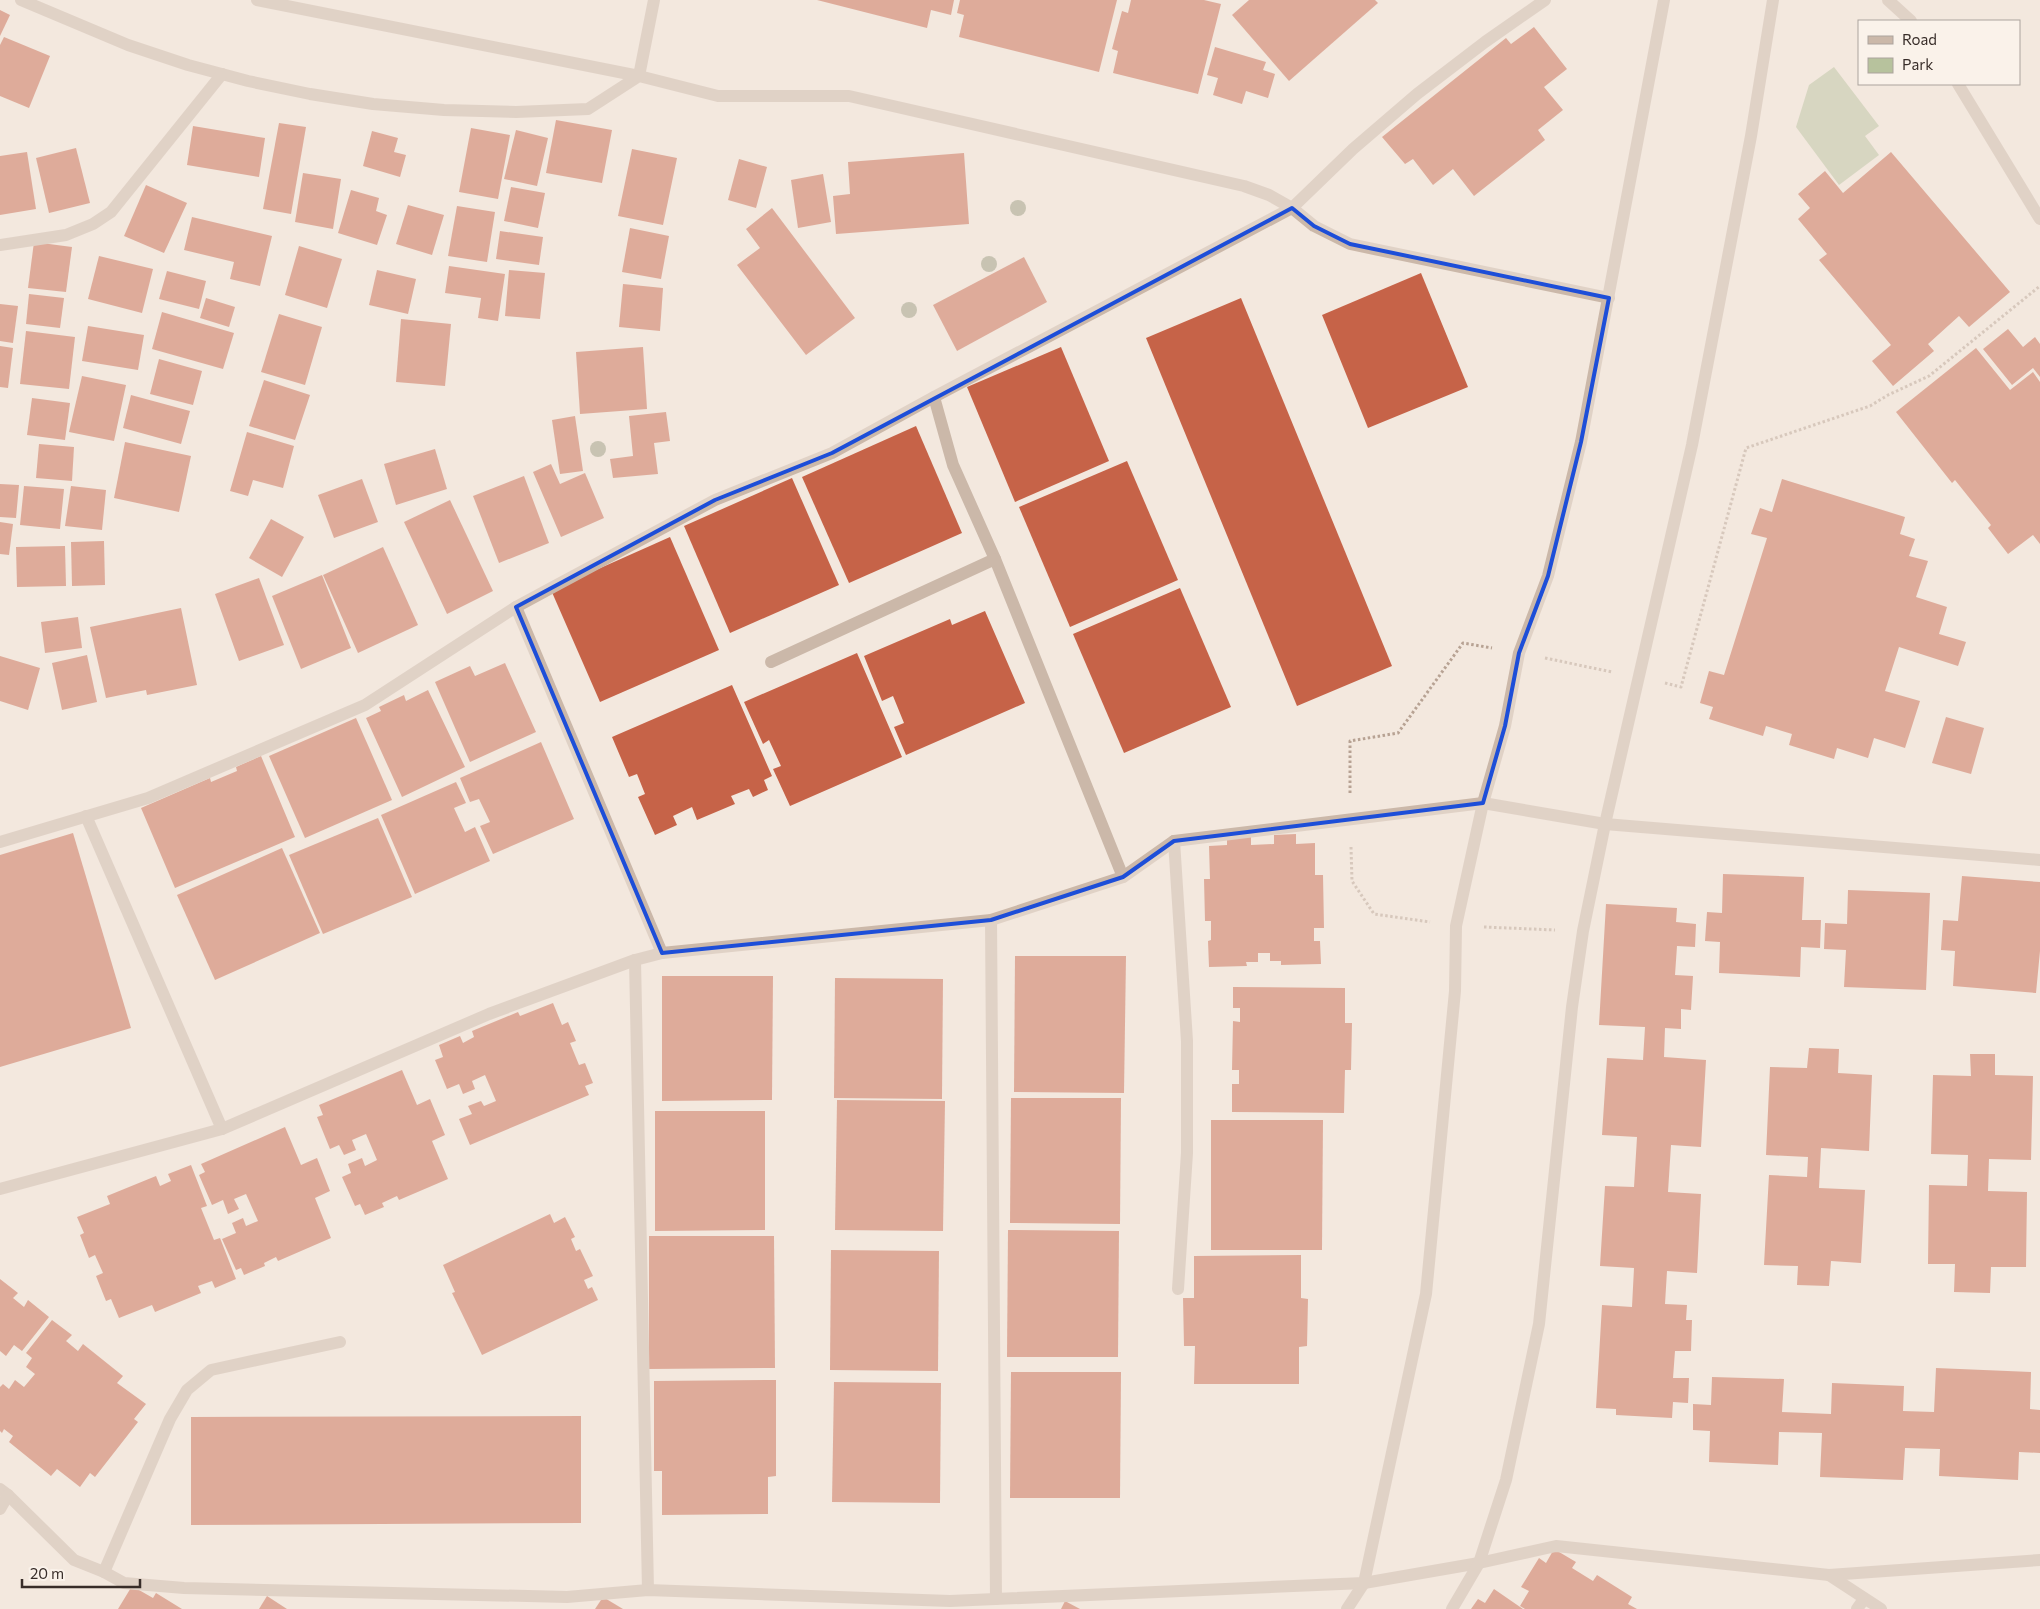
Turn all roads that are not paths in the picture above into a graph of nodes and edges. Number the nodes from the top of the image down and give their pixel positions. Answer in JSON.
{"nodes":[{"id":1,"x":21,"y":0,"type":"edge"},
{"id":2,"x":257,"y":0,"type":"edge"},
{"id":3,"x":654,"y":0,"type":"edge"},
{"id":4,"x":1545,"y":0,"type":"edge"},
{"id":5,"x":1664,"y":0,"type":"edge"},
{"id":6,"x":1773,"y":0,"type":"edge"},
{"id":7,"x":1888,"y":0,"type":"edge"},
{"id":8,"x":1911,"y":20,"type":"edge"},
{"id":9,"x":222,"y":74,"type":"junction"},
{"id":10,"x":638,"y":76,"type":"junction"},
{"id":11,"x":1959,"y":85,"type":"edge"},
{"id":12,"x":1292,"y":208,"type":"junction"},
{"id":13,"x":2040,"y":219,"type":"edge"},
{"id":14,"x":0,"y":245,"type":"edge"},
{"id":15,"x":1609,"y":298,"type":"junction"},
{"id":16,"x":934,"y":397,"type":"junction"},
{"id":17,"x":995,"y":559,"type":"junction"},
{"id":18,"x":516,"y":607,"type":"junction"},
{"id":19,"x":770,"y":662,"type":"dead end"},
{"id":20,"x":1483,"y":802,"type":"junction"},
{"id":21,"x":86,"y":816,"type":"junction"},
{"id":22,"x":1605,"y":824,"type":"junction"},
{"id":23,"x":1174,"y":841,"type":"junction"},
{"id":24,"x":0,"y":842,"type":"edge"},
{"id":25,"x":2040,"y":860,"type":"edge"},
{"id":26,"x":1122,"y":877,"type":"junction"},
{"id":27,"x":991,"y":920,"type":"junction"},
{"id":28,"x":662,"y":953,"type":"junction"},
{"id":29,"x":636,"y":960,"type":"junction"},
{"id":30,"x":222,"y":1129,"type":"junction"},
{"id":31,"x":0,"y":1189,"type":"edge"},
{"id":32,"x":1178,"y":1290,"type":"dead end"},
{"id":33,"x":340,"y":1342,"type":"dead end"},
{"id":34,"x":4,"y":1492,"type":"edge"},
{"id":35,"x":0,"y":1509,"type":"edge"},
{"id":36,"x":2040,"y":1560,"type":"edge"},
{"id":37,"x":1479,"y":1563,"type":"junction"},
{"id":38,"x":104,"y":1572,"type":"junction"},
{"id":39,"x":1829,"y":1575,"type":"junction"},
{"id":40,"x":1364,"y":1583,"type":"junction"},
{"id":41,"x":648,"y":1590,"type":"junction"},
{"id":42,"x":996,"y":1598,"type":"junction"},
{"id":43,"x":564,"y":1603,"type":"edge"},
{"id":44,"x":1861,"y":1604,"type":"edge"},
{"id":45,"x":948,"y":1605,"type":"edge"},
{"id":46,"x":1347,"y":1609,"type":"edge"},
{"id":47,"x":1452,"y":1609,"type":"edge"},
{"id":48,"x":1881,"y":1609,"type":"edge"}],
"edges":[{"from":1,"to":9,"type":"street"},
{"from":2,"to":10,"type":"street"},
{"from":3,"to":10,"type":"street"},
{"from":4,"to":12,"type":"street"},
{"from":5,"to":15,"type":"street"},
{"from":6,"to":22,"type":"street"},
{"from":7,"to":8,"type":"street"},
{"from":9,"to":10,"type":"street"},
{"from":9,"to":14,"type":"street"},
{"from":10,"to":12,"type":"street"},
{"from":11,"to":13,"type":"street"},
{"from":12,"to":15,"type":"street"},
{"from":12,"to":16,"type":"street"},
{"from":15,"to":20,"type":"street"},
{"from":16,"to":17,"type":"street"},
{"from":16,"to":18,"type":"street"},
{"from":17,"to":19,"type":"street"},
{"from":17,"to":26,"type":"street"},
{"from":18,"to":21,"type":"street"},
{"from":18,"to":28,"type":"street"},
{"from":20,"to":22,"type":"street"},
{"from":20,"to":23,"type":"street"},
{"from":20,"to":40,"type":"street"},
{"from":21,"to":24,"type":"street"},
{"from":21,"to":30,"type":"street"},
{"from":22,"to":25,"type":"street"},
{"from":22,"to":37,"type":"street"},
{"from":23,"to":26,"type":"street"},
{"from":23,"to":32,"type":"street"},
{"from":26,"to":27,"type":"street"},
{"from":27,"to":28,"type":"street"},
{"from":27,"to":42,"type":"street"},
{"from":28,"to":29,"type":"street"},
{"from":29,"to":30,"type":"street"},
{"from":29,"to":41,"type":"street"},
{"from":30,"to":31,"type":"street"},
{"from":33,"to":38,"type":"street"},
{"from":34,"to":35,"type":"street"},
{"from":34,"to":38,"type":"street"},
{"from":36,"to":39,"type":"street"},
{"from":37,"to":39,"type":"street"},
{"from":37,"to":40,"type":"street"},
{"from":37,"to":47,"type":"street"},
{"from":38,"to":43,"type":"street"},
{"from":39,"to":44,"type":"street"},
{"from":40,"to":42,"type":"street"},
{"from":40,"to":46,"type":"street"},
{"from":41,"to":43,"type":"street"},
{"from":41,"to":45,"type":"street"},
{"from":42,"to":45,"type":"street"},
{"from":44,"to":48,"type":"street"}]}
